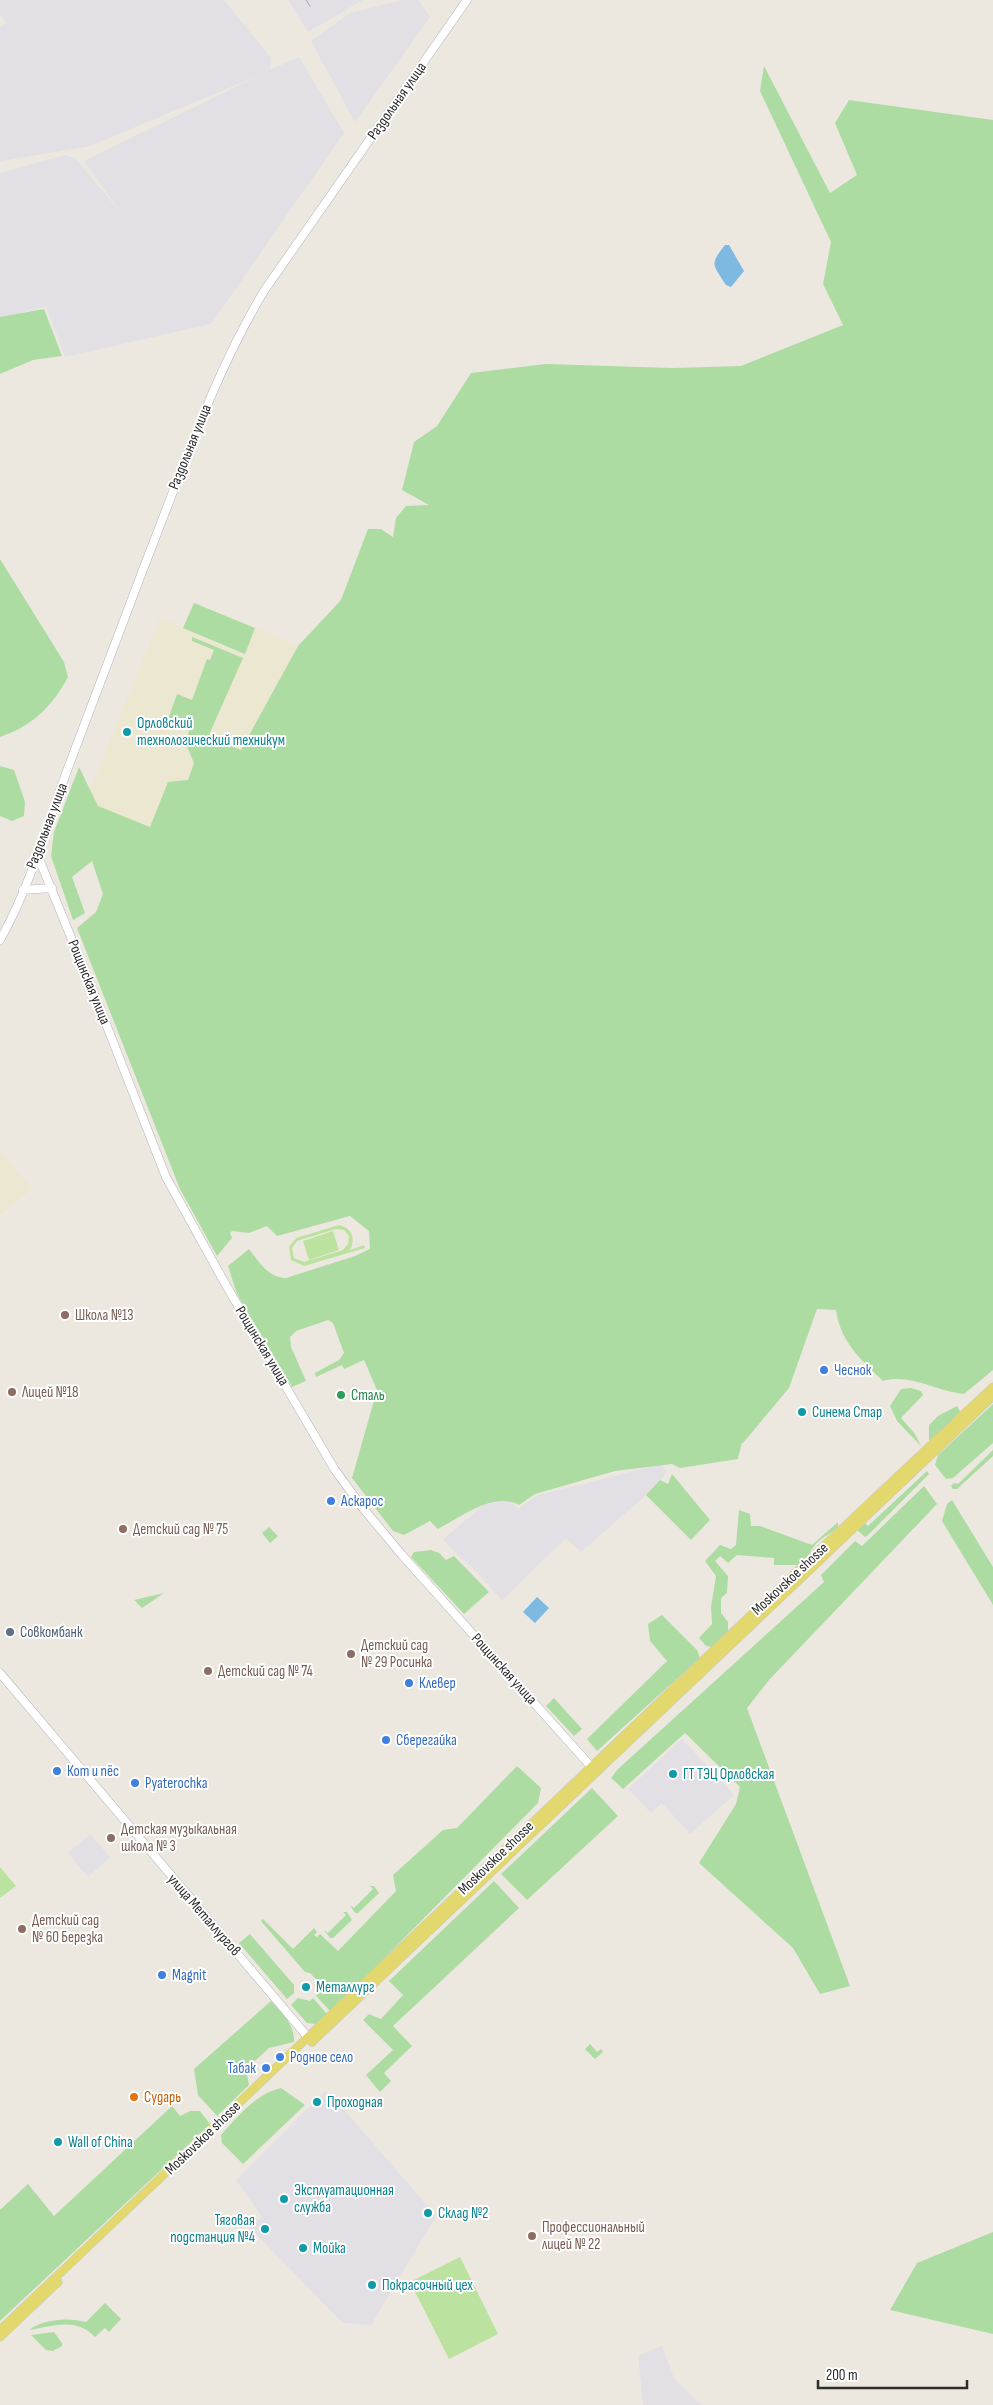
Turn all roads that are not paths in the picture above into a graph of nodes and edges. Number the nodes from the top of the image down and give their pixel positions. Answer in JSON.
{"nodes":[{"id":1,"x":467,"y":0,"type":"edge"},
{"id":2,"x":37,"y":854,"type":"junction"},
{"id":3,"x":52,"y":888,"type":"junction"},
{"id":4,"x":23,"y":890,"type":"junction"},
{"id":5,"x":0,"y":940,"type":"edge"},
{"id":6,"x":993,"y":1387,"type":"edge"},
{"id":7,"x":993,"y":1396,"type":"edge"},
{"id":8,"x":0,"y":1673,"type":"edge"},
{"id":9,"x":590,"y":1766,"type":"junction"},
{"id":10,"x":596,"y":1772,"type":"junction"},
{"id":11,"x":310,"y":2040,"type":"junction"},
{"id":12,"x":0,"y":2330,"type":"edge"},
{"id":13,"x":0,"y":2337,"type":"edge"}],
"edges":[{"from":1,"to":2,"type":"main road","name":"Раздольная улица"},
{"from":2,"to":3,"type":"main road","name":"Рощинская улица"},
{"from":2,"to":4,"type":"main road","name":"Раздольная улица"},
{"from":3,"to":4,"type":"main road"},
{"from":3,"to":9,"type":"main road","name":"Рощинская улица"},
{"from":4,"to":5,"type":"main road","name":"Раздольная улица"},
{"from":6,"to":9,"type":"main road","name":"Moskovskoe shosse"},
{"from":7,"to":10,"type":"main road","name":"Moskovskoe shosse"},
{"from":8,"to":11,"type":"main road","name":"улица Металлургов"},
{"from":9,"to":10,"type":"main road","name":"Рощинская улица"},
{"from":9,"to":11,"type":"main road","name":"Moskovskoe shosse"},
{"from":10,"to":11,"type":"main road","name":"Moskovskoe shosse"},
{"from":11,"to":12,"type":"main road","name":"Moskovskoe shosse"},
{"from":11,"to":13,"type":"main road","name":"Moskovskoe shosse"}]}
